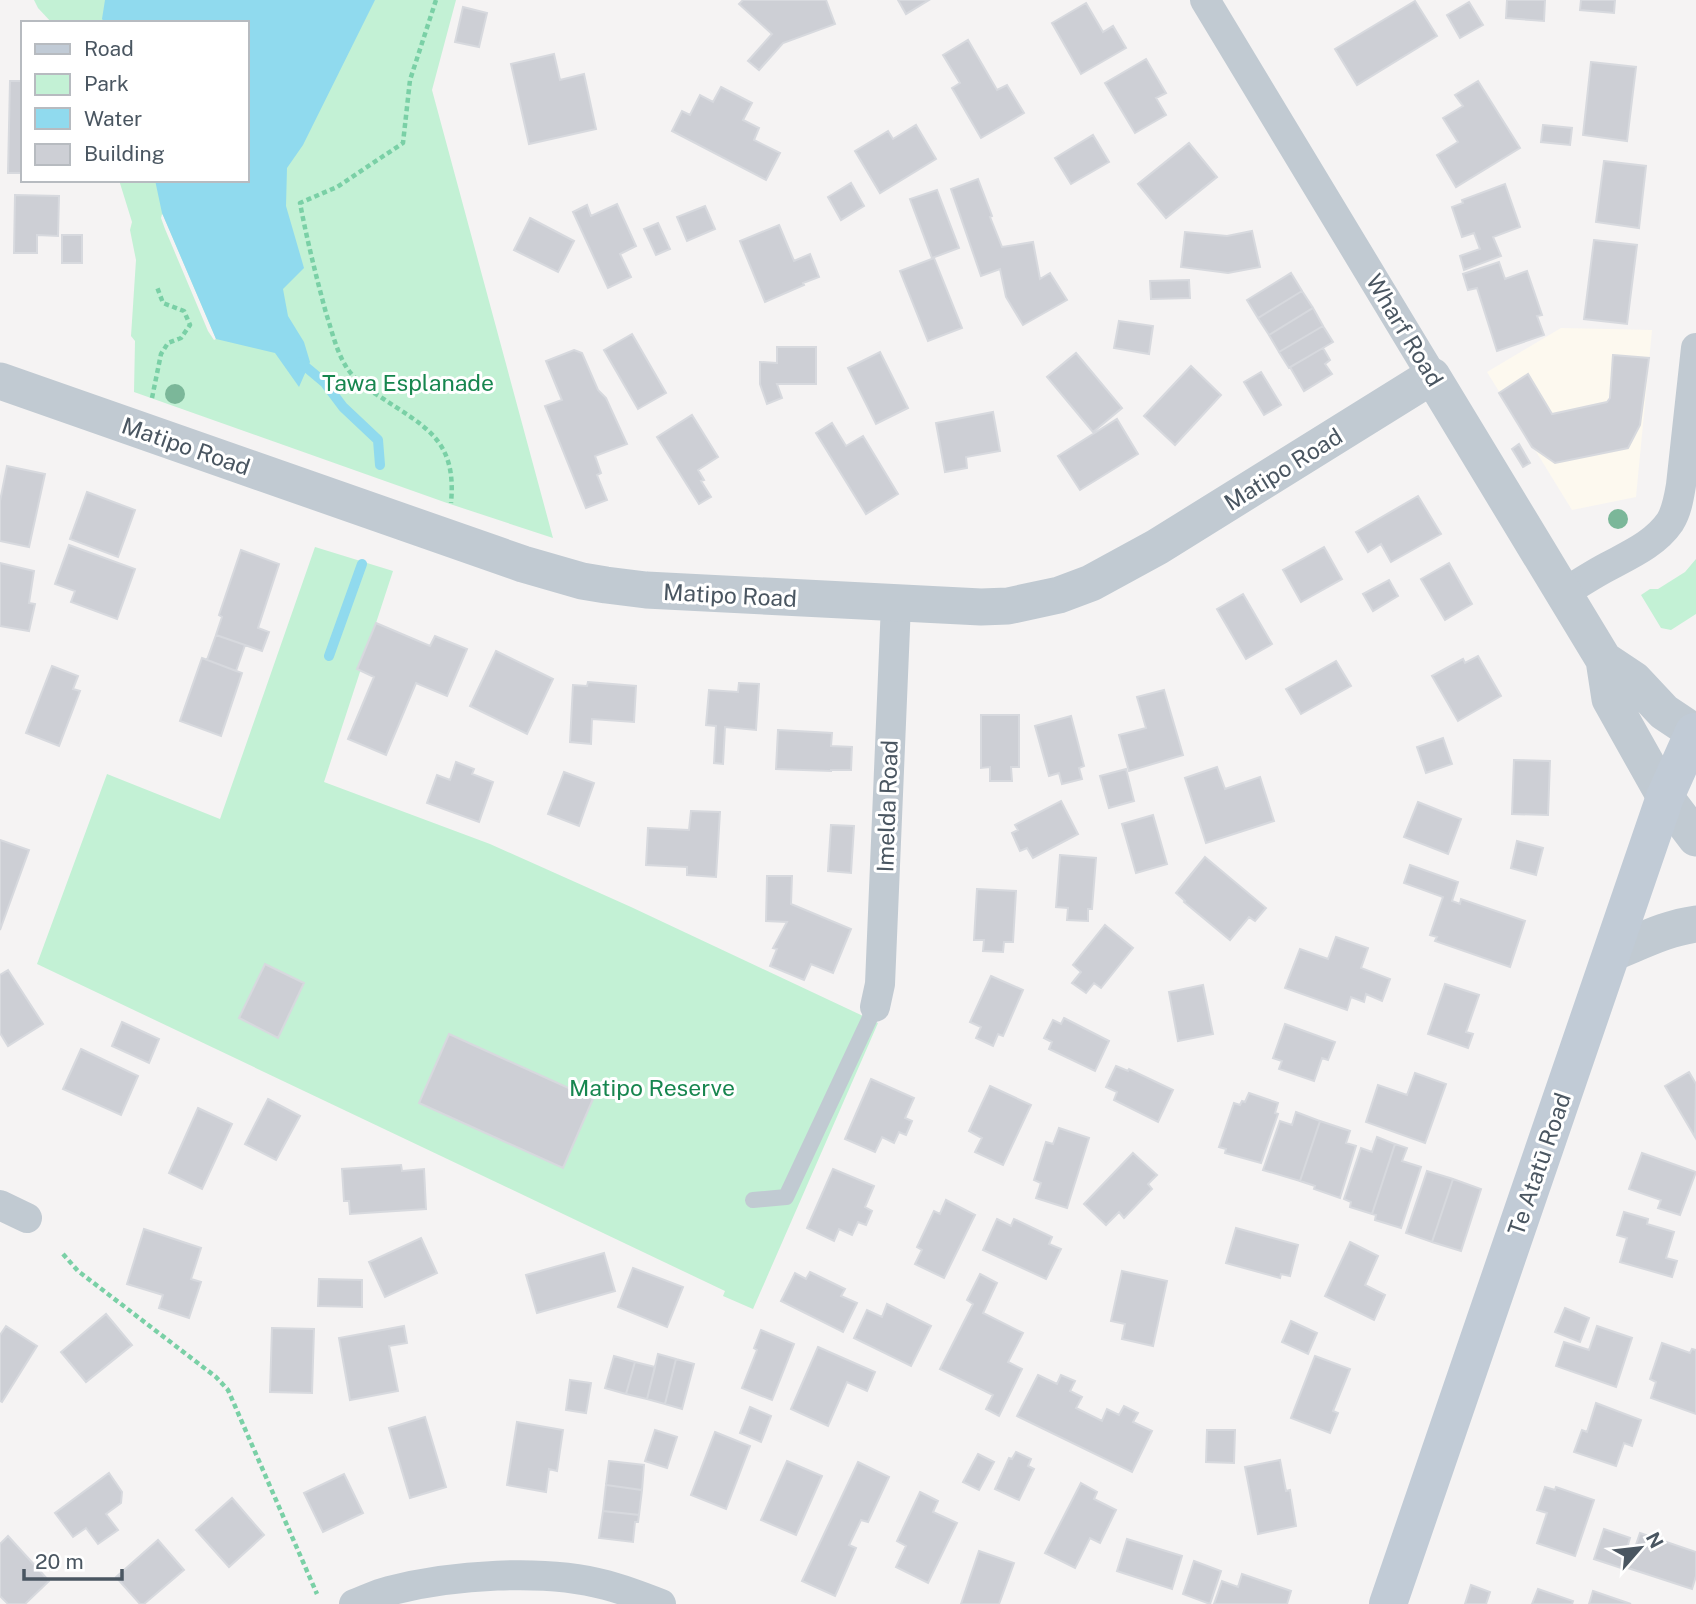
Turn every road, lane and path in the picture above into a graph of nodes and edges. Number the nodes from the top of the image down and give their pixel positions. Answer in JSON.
{"nodes":[{"id":1,"x":436,"y":0,"type":"edge"},
{"id":2,"x":1205,"y":0,"type":"edge"},
{"id":3,"x":157,"y":287,"type":"dead end"},
{"id":4,"x":1696,"y":355,"type":"edge"},
{"id":5,"x":1432,"y":376,"type":"junction"},
{"id":6,"x":0,"y":381,"type":"edge"},
{"id":7,"x":151,"y":402,"type":"dead end"},
{"id":8,"x":450,"y":508,"type":"dead end"},
{"id":9,"x":1564,"y":593,"type":"junction"},
{"id":10,"x":896,"y":604,"type":"junction"},
{"id":11,"x":1604,"y":660,"type":"junction"},
{"id":12,"x":1695,"y":729,"type":"edge"},
{"id":13,"x":1665,"y":797,"type":"junction"},
{"id":14,"x":1696,"y":838,"type":"edge"},
{"id":15,"x":1696,"y":924,"type":"edge"},
{"id":16,"x":1612,"y":953,"type":"junction"},
{"id":17,"x":875,"y":1007,"type":"joint"},
{"id":18,"x":753,"y":1200,"type":"dead end"},
{"id":19,"x":0,"y":1205,"type":"edge"},
{"id":20,"x":27,"y":1217,"type":"dead end"},
{"id":21,"x":63,"y":1254,"type":"dead end"},
{"id":22,"x":317,"y":1594,"type":"dead end"},
{"id":23,"x":354,"y":1604,"type":"edge"},
{"id":24,"x":661,"y":1604,"type":"edge"},
{"id":25,"x":1388,"y":1604,"type":"edge"}],
"edges":[{"from":1,"to":8,"type":"path"},
{"from":2,"to":5,"type":"street","name":"Wharf Road"},
{"from":3,"to":7,"type":"path"},
{"from":4,"to":9,"type":"street"},
{"from":5,"to":9,"type":"street","name":"Wharf Road"},
{"from":5,"to":10,"type":"street","name":"Matipo Road"},
{"from":6,"to":10,"type":"street","name":"Matipo Road"},
{"from":9,"to":11,"type":"street","name":"Wharf Road"},
{"from":10,"to":17,"type":"street","name":"Imelda Road"},
{"from":11,"to":12,"type":"street","name":"Wharf Road"},
{"from":11,"to":13,"type":"street","name":"Wharf Road"},
{"from":12,"to":13,"type":"main road","name":"Te Atatū Road"},
{"from":13,"to":14,"type":"street","name":"Wharf Road"},
{"from":13,"to":16,"type":"main road","name":"Te Atatū Road"},
{"from":15,"to":16,"type":"street"},
{"from":16,"to":25,"type":"main road","name":"Te Atatū Road"},
{"from":17,"to":18,"type":"lane"},
{"from":19,"to":20,"type":"street"},
{"from":21,"to":22,"type":"path"},
{"from":23,"to":24,"type":"street"}]}
